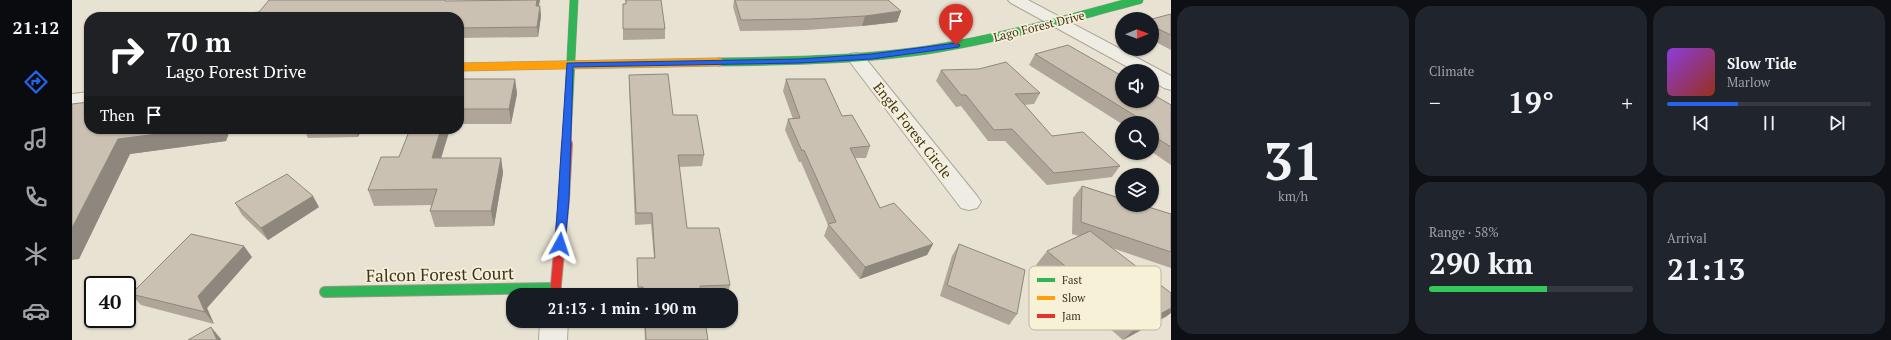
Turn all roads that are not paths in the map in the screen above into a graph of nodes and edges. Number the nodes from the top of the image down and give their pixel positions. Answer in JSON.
{"nodes":[{"id":1,"x":574,"y":0,"type":"edge"},
{"id":2,"x":1016,"y":0,"type":"edge"},
{"id":3,"x":1139,"y":0,"type":"edge"},
{"id":4,"x":1057,"y":22,"type":"junction"},
{"id":5,"x":856,"y":58,"type":"junction"},
{"id":6,"x":1135,"y":64,"type":"edge"},
{"id":7,"x":570,"y":65,"type":"junction"},
{"id":8,"x":464,"y":67,"type":"edge"},
{"id":9,"x":1159,"y":77,"type":"edge"},
{"id":10,"x":1171,"y":84,"type":"edge"},
{"id":11,"x":84,"y":99,"type":"edge"},
{"id":12,"x":72,"y":100,"type":"edge"},
{"id":13,"x":969,"y":202,"type":"dead end"},
{"id":14,"x":556,"y":288,"type":"edge"},
{"id":15,"x":325,"y":292,"type":"dead end"},
{"id":16,"x":506,"y":292,"type":"edge"},
{"id":17,"x":554,"y":328,"type":"edge"},
{"id":18,"x":553,"y":340,"type":"edge"}],
"edges":[{"from":1,"to":7,"type":"street"},
{"from":2,"to":4,"type":"street"},
{"from":3,"to":4,"type":"street","name":"Lago Forest Drive"},
{"from":4,"to":5,"type":"street","name":"Lago Forest Drive"},
{"from":4,"to":6,"type":"street"},
{"from":5,"to":7,"type":"street","name":"Lago Forest Drive"},
{"from":5,"to":13,"type":"street","name":"Engle Forest Circle"},
{"from":7,"to":8,"type":"street","name":"Lago Forest Drive"},
{"from":7,"to":14,"type":"street"},
{"from":9,"to":10,"type":"street"},
{"from":11,"to":12,"type":"street"},
{"from":15,"to":16,"type":"street","name":"Falcon Forest Court"},
{"from":17,"to":18,"type":"street"}]}
